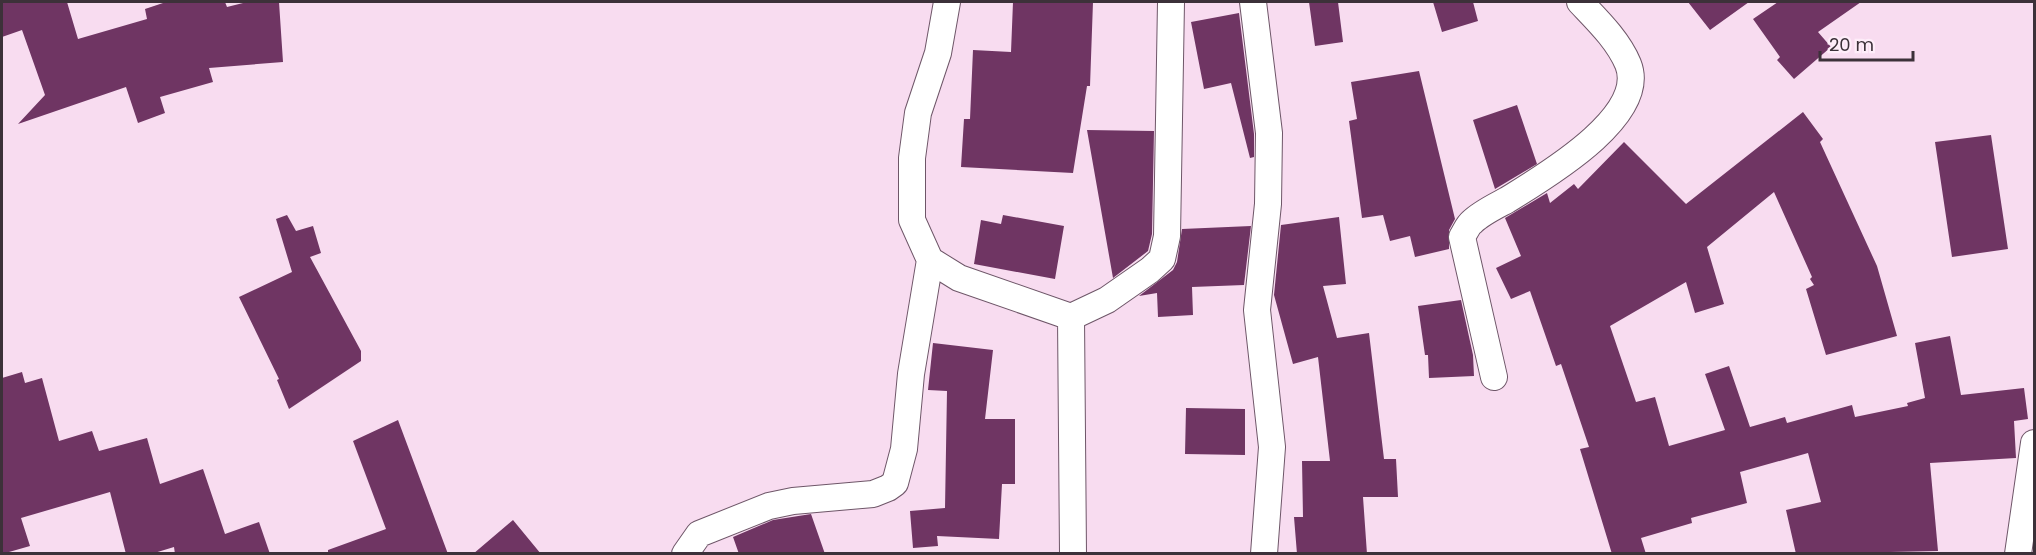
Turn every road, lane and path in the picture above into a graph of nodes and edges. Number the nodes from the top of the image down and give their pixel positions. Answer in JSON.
{"nodes":[{"id":1,"x":947,"y":2,"type":"edge"},
{"id":2,"x":1170,"y":2,"type":"edge"},
{"id":3,"x":1252,"y":2,"type":"edge"},
{"id":4,"x":1580,"y":2,"type":"edge"},
{"id":5,"x":930,"y":260,"type":"junction"},
{"id":6,"x":1071,"y":317,"type":"junction"},
{"id":7,"x":1494,"y":377,"type":"dead end"},
{"id":8,"x":2034,"y":442,"type":"edge"},
{"id":9,"x":685,"y":554,"type":"edge"},
{"id":10,"x":1073,"y":554,"type":"edge"},
{"id":11,"x":1264,"y":554,"type":"edge"},
{"id":12,"x":2018,"y":554,"type":"edge"}],
"edges":[{"from":1,"to":5,"type":"street"},
{"from":2,"to":6,"type":"street"},
{"from":3,"to":11,"type":"street"},
{"from":4,"to":7,"type":"street"},
{"from":5,"to":6,"type":"street"},
{"from":5,"to":9,"type":"street"},
{"from":6,"to":10,"type":"street"},
{"from":8,"to":12,"type":"street"}]}
